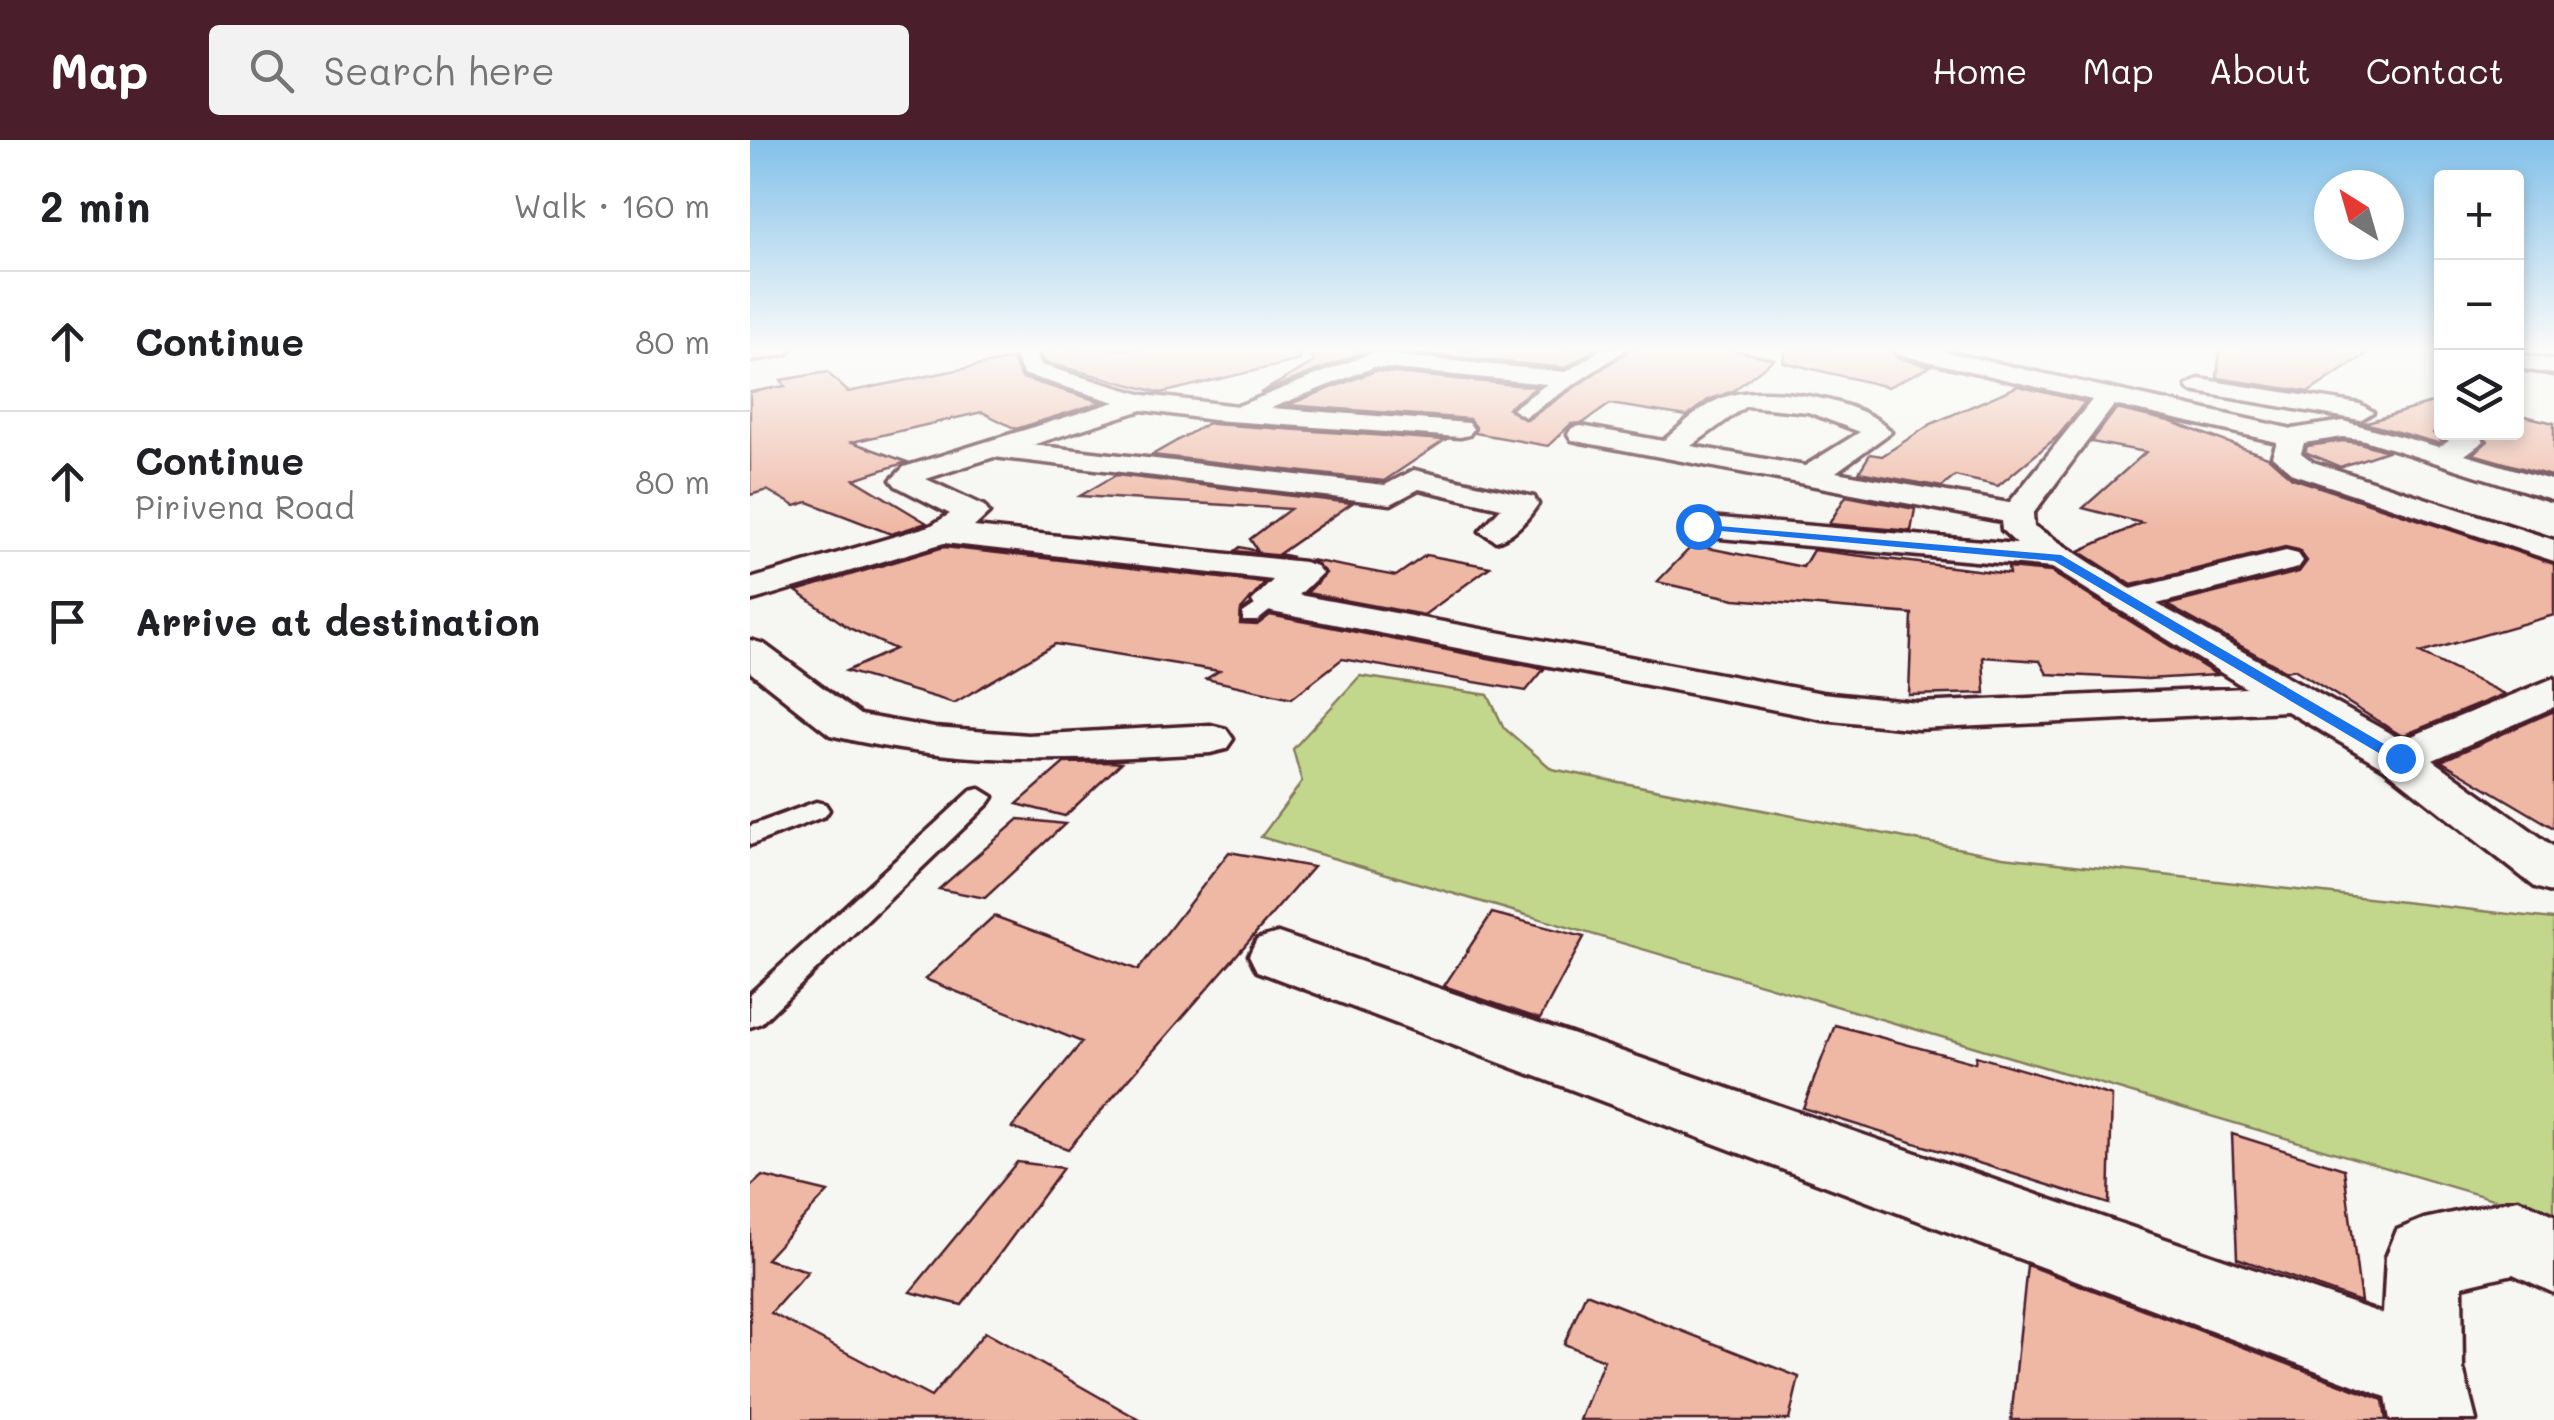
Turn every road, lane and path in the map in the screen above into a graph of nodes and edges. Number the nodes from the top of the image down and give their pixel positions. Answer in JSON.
{"nodes":[{"id":1,"x":1119,"y":409,"type":"edge"},
{"id":2,"x":1190,"y":409,"type":"edge"},
{"id":3,"x":1247,"y":409,"type":"edge"},
{"id":4,"x":1723,"y":409,"type":"edge"},
{"id":5,"x":1808,"y":409,"type":"edge"},
{"id":6,"x":2088,"y":409,"type":"edge"},
{"id":7,"x":2195,"y":409,"type":"edge"},
{"id":8,"x":2299,"y":409,"type":"edge"},
{"id":9,"x":1241,"y":411,"type":"junction"},
{"id":10,"x":1460,"y":429,"type":"dead end"},
{"id":11,"x":1580,"y":434,"type":"dead end"},
{"id":12,"x":2292,"y":437,"type":"junction"},
{"id":13,"x":2434,"y":438,"type":"edge"},
{"id":14,"x":2434,"y":439,"type":"edge"},
{"id":15,"x":2444,"y":440,"type":"edge"},
{"id":16,"x":987,"y":448,"type":"junction"},
{"id":17,"x":1670,"y":450,"type":"junction"},
{"id":18,"x":1813,"y":474,"type":"junction"},
{"id":19,"x":2554,"y":491,"type":"edge"},
{"id":20,"x":2016,"y":514,"type":"junction"},
{"id":21,"x":1698,"y":526,"type":"dead end"},
{"id":22,"x":1496,"y":532,"type":"dead end"},
{"id":23,"x":942,"y":533,"type":"junction"},
{"id":24,"x":2554,"y":551,"type":"edge"},
{"id":25,"x":2057,"y":558,"type":"junction"},
{"id":26,"x":2286,"y":562,"type":"dead end"},
{"id":27,"x":750,"y":590,"type":"edge"},
{"id":28,"x":2125,"y":600,"type":"junction"},
{"id":29,"x":750,"y":652,"type":"edge"},
{"id":30,"x":2554,"y":691,"type":"edge"},
{"id":31,"x":2296,"y":698,"type":"junction"},
{"id":32,"x":1210,"y":739,"type":"dead end"},
{"id":33,"x":2400,"y":758,"type":"junction"},
{"id":34,"x":980,"y":797,"type":"dead end"},
{"id":35,"x":816,"y":810,"type":"dead end"},
{"id":36,"x":750,"y":836,"type":"edge"},
{"id":37,"x":2554,"y":874,"type":"edge"},
{"id":38,"x":1278,"y":956,"type":"dead end"},
{"id":39,"x":750,"y":1014,"type":"edge"},
{"id":40,"x":2554,"y":1255,"type":"edge"},
{"id":41,"x":2428,"y":1395,"type":"edge"}],
"edges":[{"from":1,"to":16,"type":"street"},
{"from":2,"to":9,"type":"street"},
{"from":3,"to":9,"type":"street"},
{"from":4,"to":17,"type":"street"},
{"from":5,"to":18,"type":"street"},
{"from":6,"to":20,"type":"street"},
{"from":7,"to":12,"type":"street"},
{"from":8,"to":13,"type":"street"},
{"from":9,"to":10,"type":"street"},
{"from":11,"to":17,"type":"street"},
{"from":12,"to":14,"type":"street"},
{"from":12,"to":24,"type":"street"},
{"from":15,"to":19,"type":"street"},
{"from":16,"to":22,"type":"street"},
{"from":16,"to":23,"type":"street"},
{"from":17,"to":18,"type":"street"},
{"from":18,"to":20,"type":"street"},
{"from":20,"to":25,"type":"street"},
{"from":21,"to":25,"type":"street"},
{"from":23,"to":27,"type":"street"},
{"from":23,"to":31,"type":"street"},
{"from":25,"to":28,"type":"street"},
{"from":26,"to":28,"type":"street"},
{"from":28,"to":31,"type":"street"},
{"from":29,"to":32,"type":"street"},
{"from":30,"to":33,"type":"street"},
{"from":31,"to":33,"type":"street"},
{"from":33,"to":37,"type":"street"},
{"from":34,"to":39,"type":"lane"},
{"from":35,"to":36,"type":"lane"},
{"from":38,"to":41,"type":"street"},
{"from":40,"to":41,"type":"street"}]}
